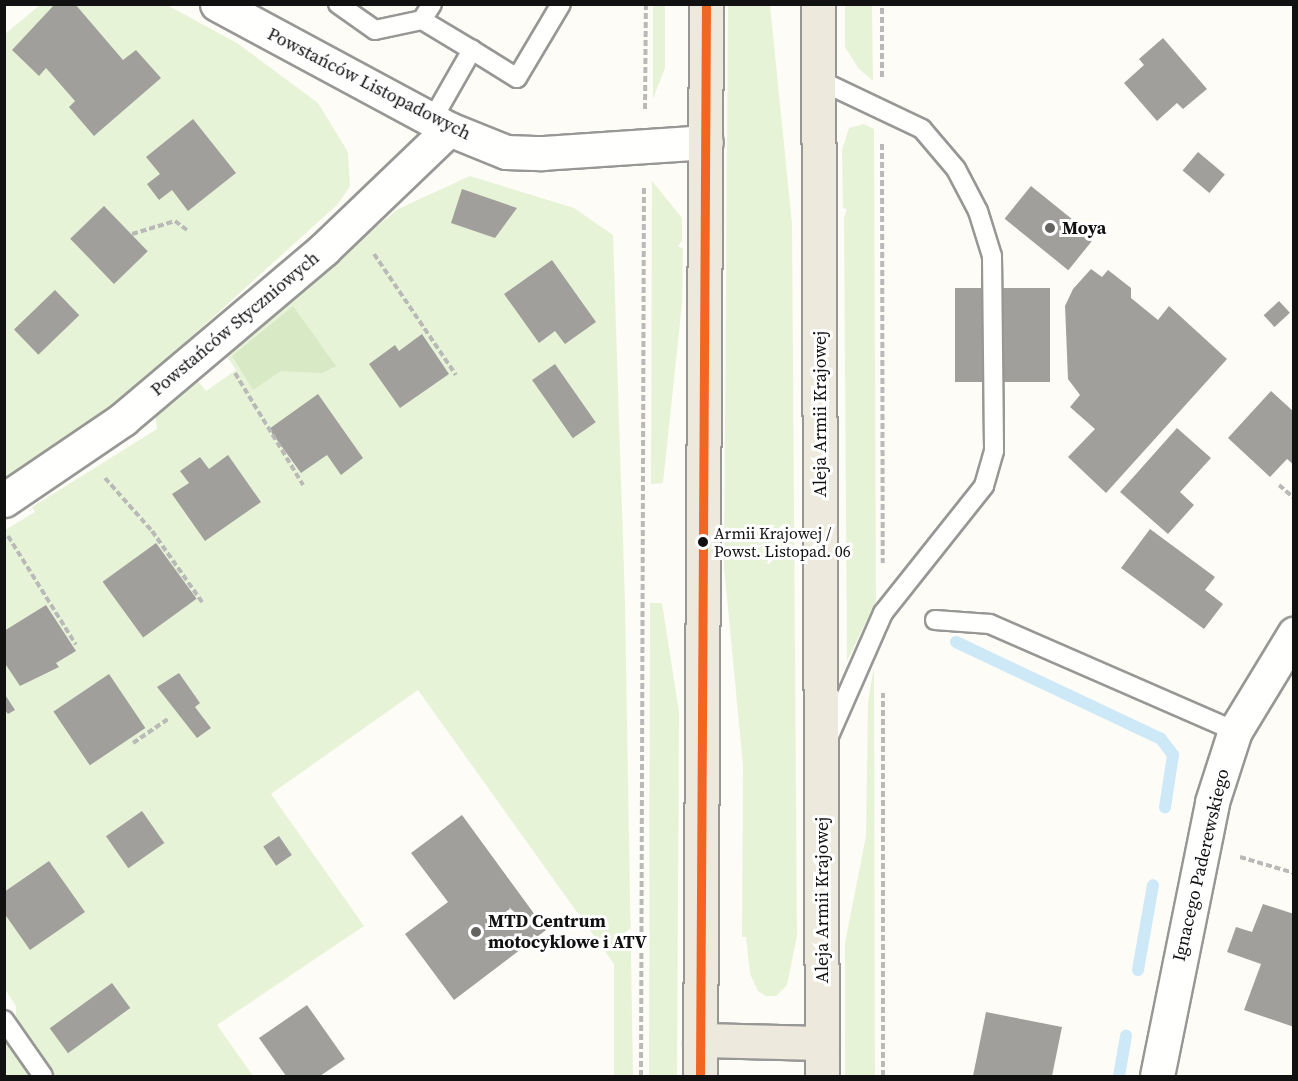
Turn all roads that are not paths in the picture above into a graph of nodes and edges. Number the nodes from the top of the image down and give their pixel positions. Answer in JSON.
{"nodes":[{"id":1,"x":217,"y":4,"type":"edge"},
{"id":2,"x":338,"y":4,"type":"edge"},
{"id":3,"x":432,"y":4,"type":"edge"},
{"id":4,"x":561,"y":4,"type":"edge"},
{"id":5,"x":706,"y":4,"type":"edge"},
{"id":6,"x":819,"y":4,"type":"edge"},
{"id":7,"x":422,"y":20,"type":"junction"},
{"id":8,"x":472,"y":50,"type":"junction"},
{"id":9,"x":819,"y":80,"type":"junction"},
{"id":10,"x":440,"y":124,"type":"junction"},
{"id":11,"x":706,"y":141,"type":"junction"},
{"id":12,"x":4,"y":500,"type":"edge"},
{"id":13,"x":935,"y":620,"type":"dead end"},
{"id":14,"x":1293,"y":634,"type":"edge"},
{"id":15,"x":1235,"y":731,"type":"junction"},
{"id":16,"x":821,"y":753,"type":"junction"},
{"id":17,"x":4,"y":1020,"type":"edge"},
{"id":18,"x":700,"y":1040,"type":"junction"},
{"id":19,"x":822,"y":1043,"type":"junction"},
{"id":20,"x":43,"y":1077,"type":"edge"},
{"id":21,"x":700,"y":1077,"type":"edge"},
{"id":22,"x":822,"y":1077,"type":"edge"},
{"id":23,"x":1156,"y":1077,"type":"edge"}],
"edges":[{"from":1,"to":10,"type":"street","name":"Powstańców Listopadowych"},
{"from":2,"to":7,"type":"lane"},
{"from":3,"to":7,"type":"lane"},
{"from":4,"to":8,"type":"lane"},
{"from":5,"to":11,"type":"main road"},
{"from":6,"to":9,"type":"main road","name":"Aleja Armii Krajowej"},
{"from":7,"to":8,"type":"lane"},
{"from":8,"to":10,"type":"lane"},
{"from":9,"to":16,"type":"main road","name":"Aleja Armii Krajowej"},
{"from":9,"to":16,"type":"lane"},
{"from":10,"to":11,"type":"street","name":"Powstańców Listopadowych"},
{"from":10,"to":12,"type":"street","name":"Powstańców Styczniowych"},
{"from":11,"to":18,"type":"main road"},
{"from":13,"to":15,"type":"lane"},
{"from":14,"to":15,"type":"street","name":"Ignacego Paderewskiego"},
{"from":15,"to":23,"type":"street","name":"Ignacego Paderewskiego"},
{"from":16,"to":19,"type":"main road","name":"Aleja Armii Krajowej"},
{"from":17,"to":20,"type":"lane"},
{"from":18,"to":19,"type":"main road"},
{"from":18,"to":21,"type":"main road"},
{"from":19,"to":22,"type":"main road","name":"Aleja Armii Krajowej"}]}
